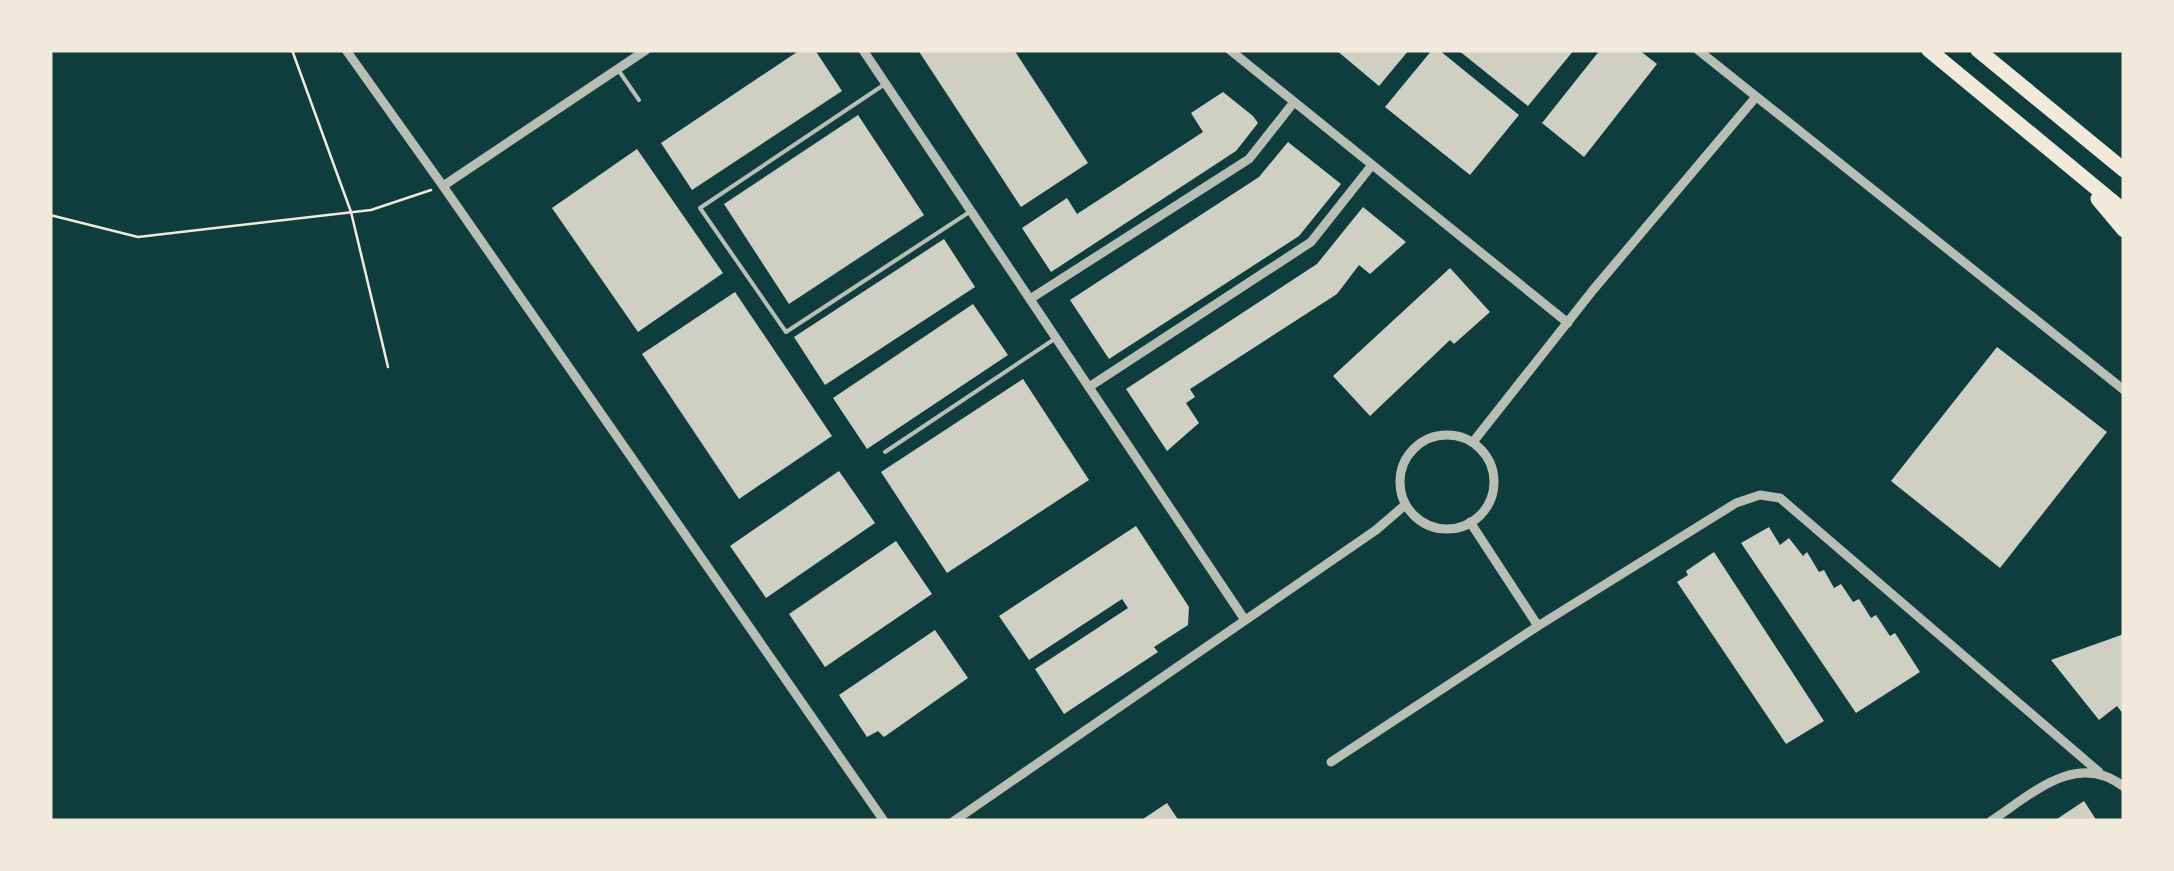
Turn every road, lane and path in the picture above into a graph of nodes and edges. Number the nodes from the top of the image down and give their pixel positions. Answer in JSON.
{"nodes":[{"id":1,"x":292,"y":50,"type":"edge"},
{"id":2,"x":346,"y":50,"type":"edge"},
{"id":3,"x":646,"y":50,"type":"edge"},
{"id":4,"x":863,"y":50,"type":"edge"},
{"id":5,"x":1230,"y":50,"type":"edge"},
{"id":6,"x":1698,"y":50,"type":"edge"},
{"id":7,"x":1929,"y":50,"type":"edge"},
{"id":8,"x":1978,"y":50,"type":"edge"},
{"id":9,"x":617,"y":69,"type":"junction"},
{"id":10,"x":886,"y":84,"type":"junction"},
{"id":11,"x":1755,"y":98,"type":"junction"},
{"id":12,"x":639,"y":100,"type":"dead end"},
{"id":13,"x":1294,"y":102,"type":"junction"},
{"id":14,"x":1372,"y":165,"type":"junction"},
{"id":15,"x":2069,"y":166,"type":"junction"},
{"id":16,"x":2124,"y":170,"type":"edge"},
{"id":17,"x":443,"y":186,"type":"junction"},
{"id":18,"x":971,"y":211,"type":"junction"},
{"id":19,"x":351,"y":212,"type":"junction"},
{"id":20,"x":2124,"y":212,"type":"edge"},
{"id":21,"x":50,"y":215,"type":"edge"},
{"id":22,"x":2124,"y":230,"type":"edge"},
{"id":23,"x":1030,"y":299,"type":"junction"},
{"id":24,"x":1568,"y":324,"type":"junction"},
{"id":25,"x":1056,"y":338,"type":"junction"},
{"id":26,"x":388,"y":368,"type":"dead end"},
{"id":27,"x":1089,"y":387,"type":"junction"},
{"id":28,"x":2124,"y":390,"type":"edge"},
{"id":29,"x":1473,"y":442,"type":"junction"},
{"id":30,"x":885,"y":452,"type":"dead end"},
{"id":31,"x":1405,"y":504,"type":"junction"},
{"id":32,"x":1470,"y":522,"type":"junction"},
{"id":33,"x":1245,"y":620,"type":"junction"},
{"id":34,"x":1538,"y":626,"type":"junction"},
{"id":35,"x":1330,"y":762,"type":"dead end"},
{"id":36,"x":2099,"y":772,"type":"junction"},
{"id":37,"x":2124,"y":787,"type":"edge"},
{"id":38,"x":884,"y":821,"type":"edge"},
{"id":39,"x":954,"y":821,"type":"edge"},
{"id":40,"x":1991,"y":821,"type":"edge"}],
"edges":[{"from":1,"to":19,"type":"path"},
{"from":2,"to":17,"type":"street"},
{"from":3,"to":9,"type":"street"},
{"from":4,"to":10,"type":"street"},
{"from":5,"to":13,"type":"street"},
{"from":6,"to":11,"type":"street"},
{"from":7,"to":15,"type":"highway"},
{"from":8,"to":16,"type":"highway"},
{"from":9,"to":12,"type":"lane"},
{"from":9,"to":17,"type":"street"},
{"from":10,"to":18,"type":"street"},
{"from":10,"to":18,"type":"lane"},
{"from":11,"to":24,"type":"street"},
{"from":11,"to":28,"type":"street"},
{"from":13,"to":14,"type":"street"},
{"from":13,"to":23,"type":"street"},
{"from":14,"to":24,"type":"street"},
{"from":14,"to":27,"type":"street"},
{"from":15,"to":20,"type":"highway"},
{"from":15,"to":22,"type":"highway"},
{"from":17,"to":19,"type":"path"},
{"from":17,"to":38,"type":"street"},
{"from":18,"to":23,"type":"street"},
{"from":19,"to":21,"type":"path"},
{"from":19,"to":26,"type":"path"},
{"from":23,"to":25,"type":"street"},
{"from":24,"to":29,"type":"street"},
{"from":25,"to":27,"type":"street"},
{"from":25,"to":30,"type":"lane"},
{"from":27,"to":33,"type":"street"},
{"from":29,"to":31,"type":"street"},
{"from":29,"to":32,"type":"street"},
{"from":31,"to":32,"type":"street"},
{"from":31,"to":33,"type":"street"},
{"from":32,"to":34,"type":"street"},
{"from":33,"to":39,"type":"street"},
{"from":34,"to":35,"type":"street"},
{"from":34,"to":36,"type":"street"},
{"from":36,"to":37,"type":"street"},
{"from":36,"to":40,"type":"street"}]}
